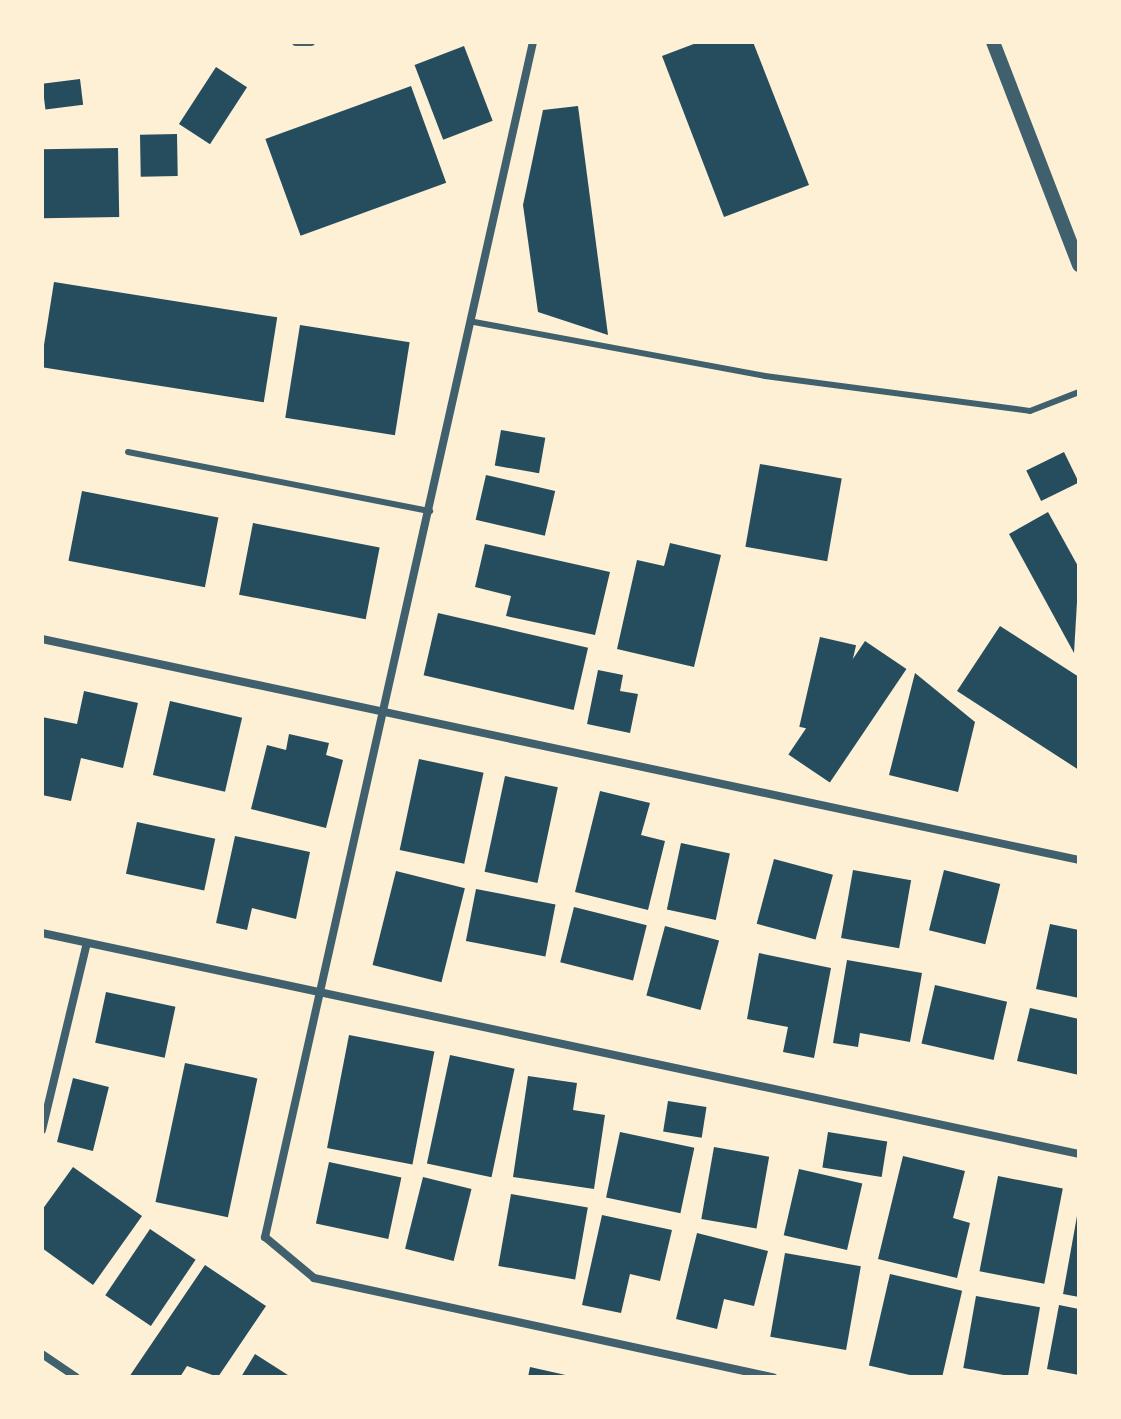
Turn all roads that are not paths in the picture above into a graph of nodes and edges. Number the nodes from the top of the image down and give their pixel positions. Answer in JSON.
{"nodes":[{"id":1,"x":296,"y":42,"type":"edge"},
{"id":2,"x":311,"y":42,"type":"edge"},
{"id":3,"x":533,"y":42,"type":"edge"},
{"id":4,"x":993,"y":42,"type":"edge"},
{"id":5,"x":1079,"y":265,"type":"edge"},
{"id":6,"x":474,"y":322,"type":"junction"},
{"id":7,"x":1079,"y":392,"type":"edge"},
{"id":8,"x":128,"y":452,"type":"dead end"},
{"id":9,"x":431,"y":511,"type":"junction"},
{"id":10,"x":42,"y":639,"type":"edge"},
{"id":11,"x":386,"y":714,"type":"junction"},
{"id":12,"x":1079,"y":860,"type":"edge"},
{"id":13,"x":42,"y":933,"type":"edge"},
{"id":14,"x":87,"y":943,"type":"junction"},
{"id":15,"x":320,"y":997,"type":"junction"},
{"id":16,"x":42,"y":1130,"type":"edge"},
{"id":17,"x":1079,"y":1154,"type":"edge"},
{"id":18,"x":42,"y":1354,"type":"edge"},
{"id":19,"x":76,"y":1377,"type":"edge"},
{"id":20,"x":773,"y":1377,"type":"edge"}],
"edges":[{"from":1,"to":2,"type":"street"},
{"from":3,"to":6,"type":"street"},
{"from":4,"to":5,"type":"street"},
{"from":6,"to":7,"type":"lane"},
{"from":6,"to":9,"type":"street"},
{"from":8,"to":9,"type":"lane"},
{"from":9,"to":11,"type":"street"},
{"from":10,"to":11,"type":"street"},
{"from":11,"to":12,"type":"street"},
{"from":11,"to":15,"type":"street"},
{"from":13,"to":14,"type":"street"},
{"from":14,"to":15,"type":"street"},
{"from":14,"to":16,"type":"street"},
{"from":15,"to":17,"type":"street"},
{"from":15,"to":20,"type":"street"},
{"from":18,"to":19,"type":"street"}]}
